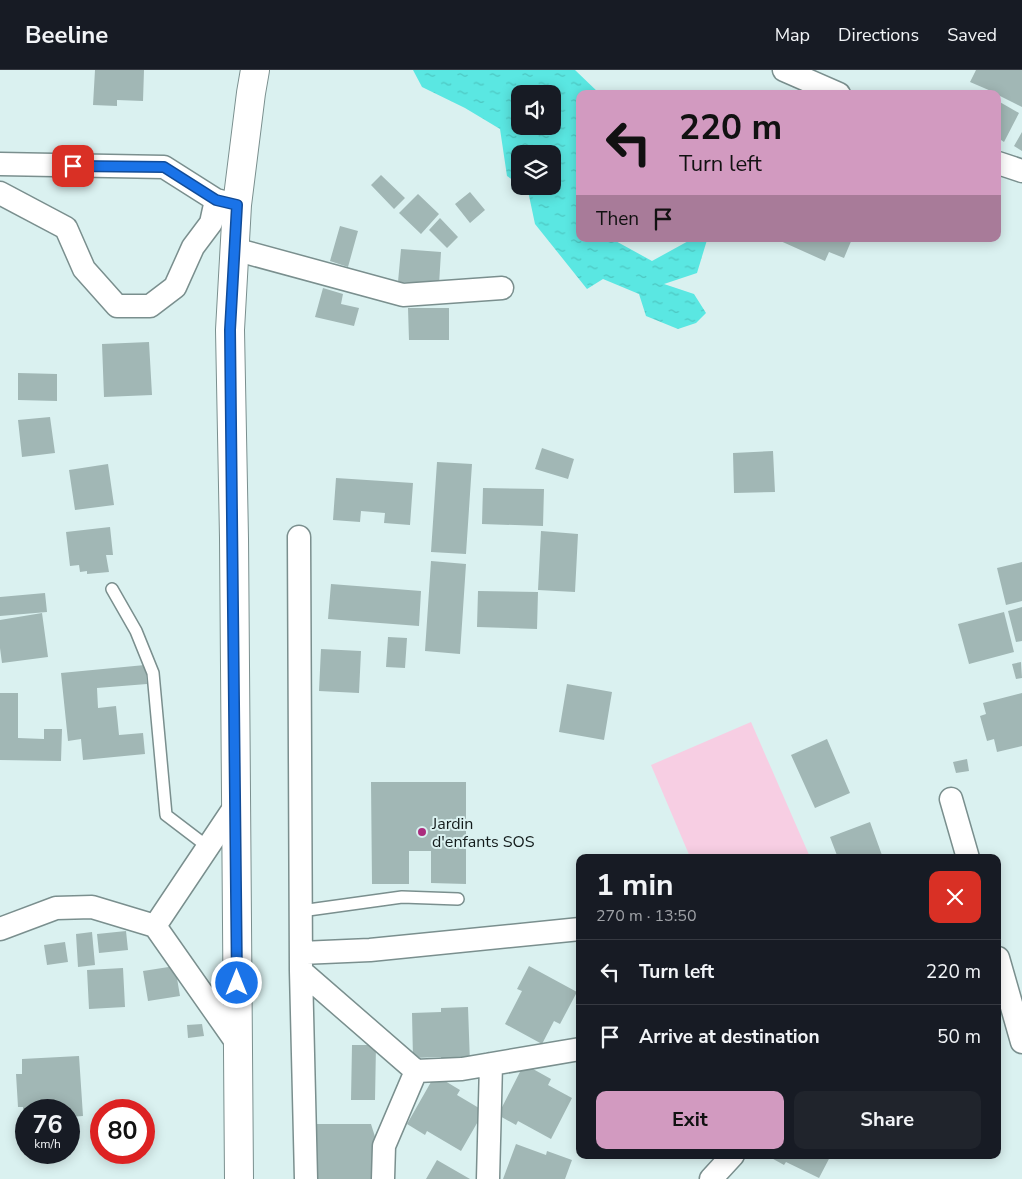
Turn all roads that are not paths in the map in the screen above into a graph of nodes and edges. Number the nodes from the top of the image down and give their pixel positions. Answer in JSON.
{"nodes":[{"id":1,"x":255,"y":70,"type":"edge"},
{"id":2,"x":784,"y":70,"type":"edge"},
{"id":3,"x":830,"y":90,"type":"edge"},
{"id":4,"x":0,"y":164,"type":"edge"},
{"id":5,"x":1001,"y":164,"type":"edge"},
{"id":6,"x":1022,"y":171,"type":"edge"},
{"id":7,"x":0,"y":193,"type":"edge"},
{"id":8,"x":227,"y":202,"type":"junction"},
{"id":9,"x":234,"y":249,"type":"junction"},
{"id":10,"x":502,"y":288,"type":"dead end"},
{"id":11,"x":299,"y":537,"type":"dead end"},
{"id":12,"x":112,"y":589,"type":"dead end"},
{"id":13,"x":951,"y":799,"type":"dead end"},
{"id":14,"x":236,"y":805,"type":"junction"},
{"id":15,"x":208,"y":847,"type":"junction"},
{"id":16,"x":967,"y":854,"type":"edge"},
{"id":17,"x":458,"y":899,"type":"dead end"},
{"id":18,"x":301,"y":911,"type":"junction"},
{"id":19,"x":155,"y":926,"type":"junction"},
{"id":20,"x":0,"y":929,"type":"edge"},
{"id":21,"x":576,"y":929,"type":"edge"},
{"id":22,"x":301,"y":962,"type":"junction"},
{"id":23,"x":1001,"y":968,"type":"edge"},
{"id":24,"x":1022,"y":1042,"type":"edge"},
{"id":25,"x":238,"y":1043,"type":"junction"},
{"id":26,"x":576,"y":1050,"type":"edge"},
{"id":27,"x":491,"y":1064,"type":"junction"},
{"id":28,"x":416,"y":1071,"type":"junction"},
{"id":29,"x":729,"y":1159,"type":"edge"},
{"id":30,"x":239,"y":1179,"type":"edge"},
{"id":31,"x":306,"y":1179,"type":"edge"},
{"id":32,"x":383,"y":1179,"type":"edge"},
{"id":33,"x":488,"y":1179,"type":"edge"},
{"id":34,"x":711,"y":1179,"type":"edge"}],
"edges":[{"from":1,"to":8,"type":"highway"},
{"from":2,"to":3,"type":"street"},
{"from":4,"to":8,"type":"street"},
{"from":5,"to":6,"type":"street"},
{"from":7,"to":8,"type":"street"},
{"from":8,"to":9,"type":"highway"},
{"from":9,"to":10,"type":"street"},
{"from":9,"to":14,"type":"highway"},
{"from":11,"to":18,"type":"street"},
{"from":12,"to":15,"type":"lane"},
{"from":13,"to":16,"type":"street"},
{"from":14,"to":15,"type":"street"},
{"from":14,"to":25,"type":"highway"},
{"from":15,"to":19,"type":"street"},
{"from":17,"to":18,"type":"lane"},
{"from":18,"to":22,"type":"street"},
{"from":19,"to":20,"type":"street"},
{"from":19,"to":25,"type":"street"},
{"from":21,"to":22,"type":"street"},
{"from":22,"to":28,"type":"street"},
{"from":22,"to":31,"type":"street"},
{"from":23,"to":24,"type":"street"},
{"from":25,"to":30,"type":"highway"},
{"from":26,"to":27,"type":"street"},
{"from":27,"to":28,"type":"street"},
{"from":27,"to":33,"type":"street"},
{"from":28,"to":32,"type":"street"},
{"from":29,"to":34,"type":"street"}]}
